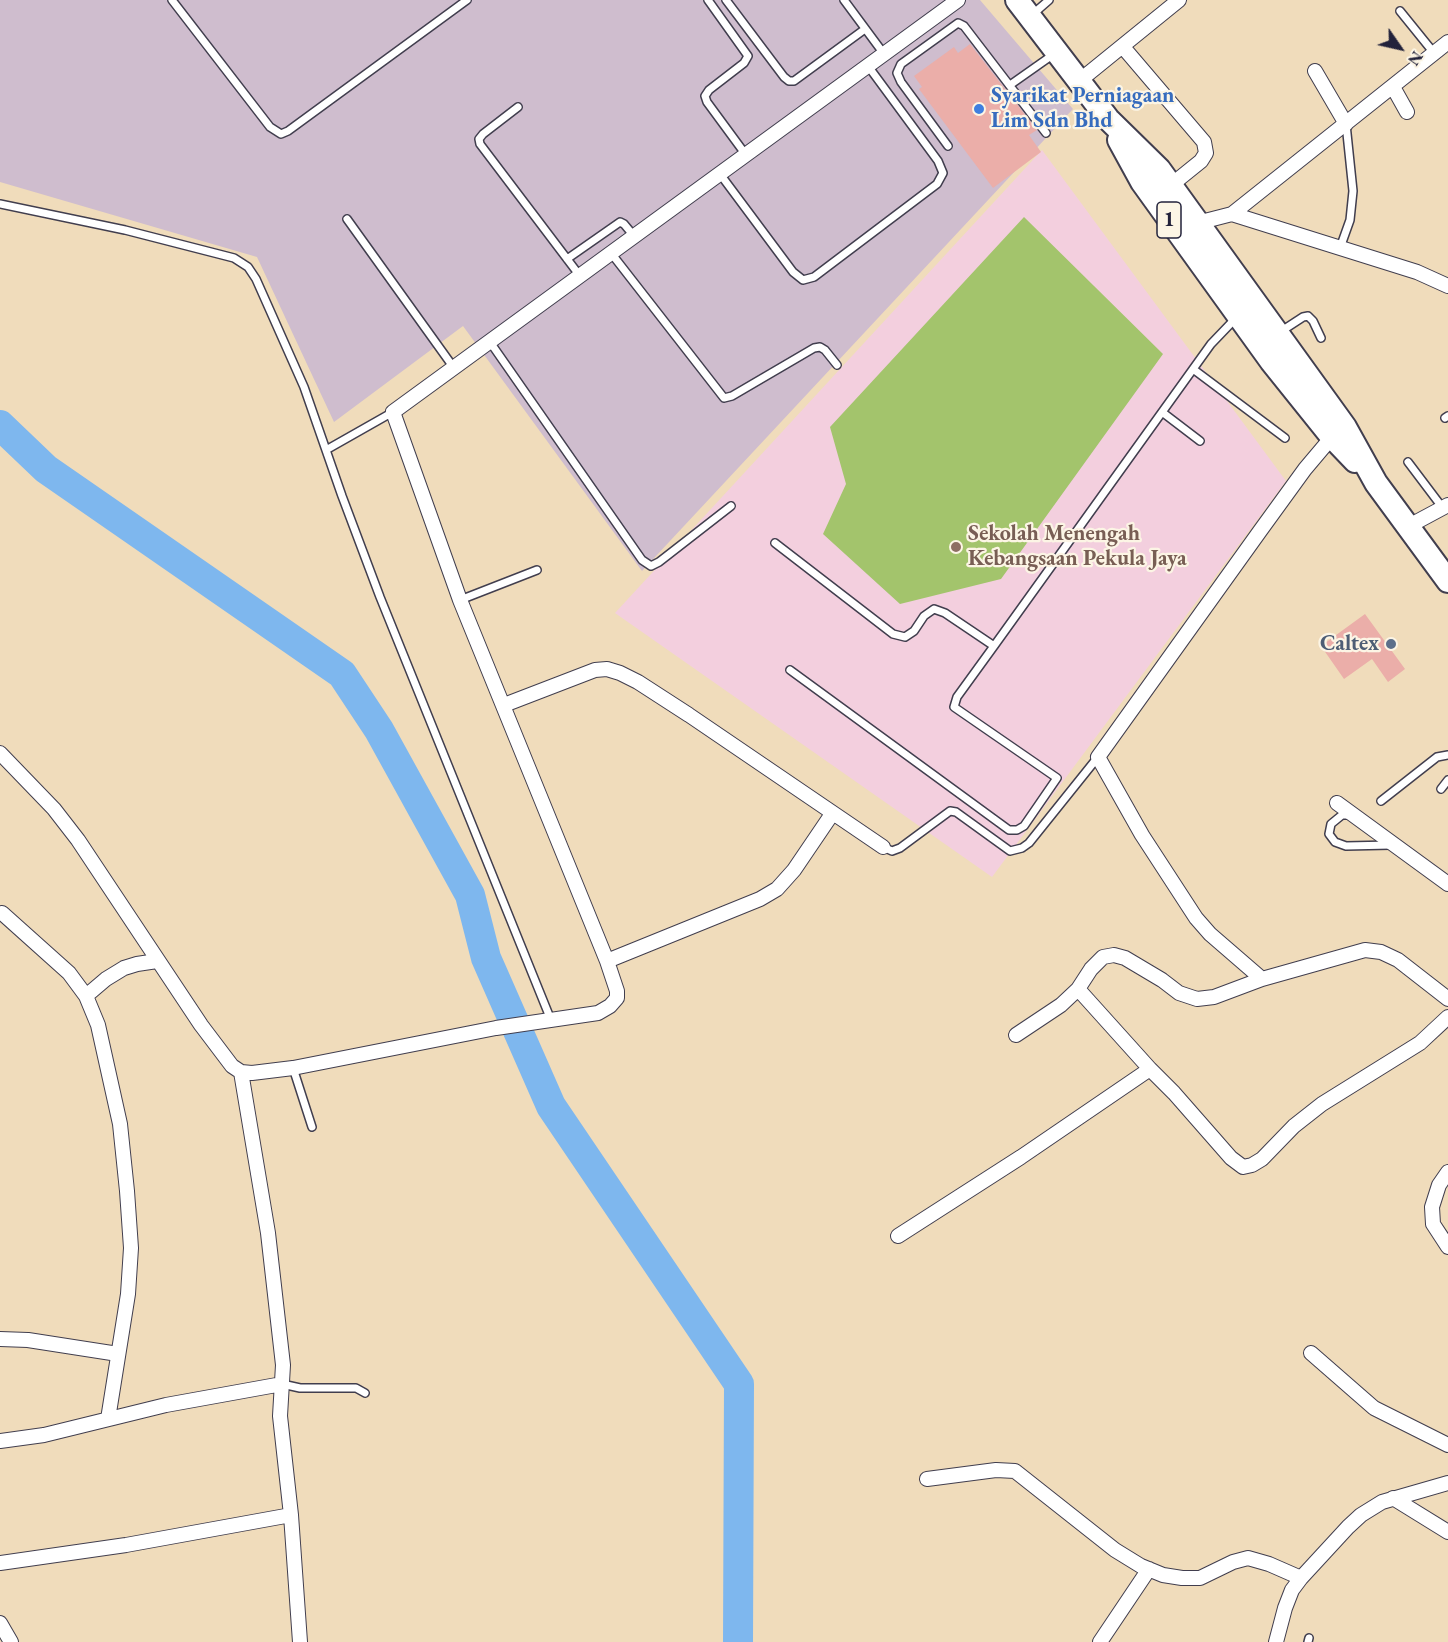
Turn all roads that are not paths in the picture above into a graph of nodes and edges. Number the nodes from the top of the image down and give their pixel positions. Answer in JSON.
{"nodes":[{"id":1,"x":172,"y":0,"type":"edge"},
{"id":2,"x":467,"y":0,"type":"edge"},
{"id":3,"x":708,"y":0,"type":"edge"},
{"id":4,"x":726,"y":0,"type":"edge"},
{"id":5,"x":843,"y":0,"type":"edge"},
{"id":6,"x":958,"y":0,"type":"edge"},
{"id":7,"x":1049,"y":0,"type":"edge"},
{"id":8,"x":1179,"y":0,"type":"edge"},
{"id":9,"x":1023,"y":9,"type":"edge"},
{"id":10,"x":1400,"y":11,"type":"dead end"},
{"id":11,"x":865,"y":29,"type":"junction"},
{"id":12,"x":1448,"y":42,"type":"edge"},
{"id":13,"x":1123,"y":47,"type":"junction"},
{"id":14,"x":1056,"y":53,"type":"junction"},
{"id":15,"x":1434,"y":53,"type":"junction"},
{"id":16,"x":884,"y":54,"type":"junction"},
{"id":17,"x":868,"y":66,"type":"junction"},
{"id":18,"x":1315,"y":71,"type":"dead end"},
{"id":19,"x":1078,"y":82,"type":"junction"},
{"id":20,"x":1010,"y":85,"type":"junction"},
{"id":21,"x":1393,"y":87,"type":"junction"},
{"id":22,"x":518,"y":107,"type":"dead end"},
{"id":23,"x":1407,"y":112,"type":"dead end"},
{"id":24,"x":1108,"y":119,"type":"junction"},
{"id":25,"x":1346,"y":124,"type":"junction"},
{"id":26,"x":1046,"y":133,"type":"dead end"},
{"id":27,"x":948,"y":146,"type":"dead end"},
{"id":28,"x":746,"y":155,"type":"junction"},
{"id":29,"x":720,"y":174,"type":"junction"},
{"id":30,"x":1170,"y":186,"type":"junction"},
{"id":31,"x":0,"y":204,"type":"edge"},
{"id":32,"x":1232,"y":214,"type":"junction"},
{"id":33,"x":347,"y":219,"type":"dead end"},
{"id":34,"x":1197,"y":223,"type":"junction"},
{"id":35,"x":634,"y":236,"type":"junction"},
{"id":36,"x":1340,"y":249,"type":"junction"},
{"id":37,"x":611,"y":253,"type":"junction"},
{"id":38,"x":567,"y":260,"type":"junction"},
{"id":39,"x":580,"y":276,"type":"junction"},
{"id":40,"x":1448,"y":286,"type":"edge"},
{"id":41,"x":1247,"y":309,"type":"junction"},
{"id":42,"x":1278,"y":334,"type":"junction"},
{"id":43,"x":1321,"y":338,"type":"dead end"},
{"id":44,"x":489,"y":342,"type":"junction"},
{"id":45,"x":837,"y":364,"type":"dead end"},
{"id":46,"x":453,"y":368,"type":"junction"},
{"id":47,"x":1193,"y":369,"type":"junction"},
{"id":48,"x":393,"y":412,"type":"junction"},
{"id":49,"x":1162,"y":412,"type":"junction"},
{"id":50,"x":1332,"y":437,"type":"junction"},
{"id":51,"x":1285,"y":438,"type":"dead end"},
{"id":52,"x":1200,"y":441,"type":"dead end"},
{"id":53,"x":326,"y":450,"type":"junction"},
{"id":54,"x":1407,"y":462,"type":"dead end"},
{"id":55,"x":1376,"y":483,"type":"junction"},
{"id":56,"x":731,"y":506,"type":"dead end"},
{"id":57,"x":1445,"y":506,"type":"edge"},
{"id":58,"x":1407,"y":527,"type":"junction"},
{"id":59,"x":775,"y":543,"type":"dead end"},
{"id":60,"x":537,"y":570,"type":"dead end"},
{"id":61,"x":1448,"y":581,"type":"edge"},
{"id":62,"x":460,"y":600,"type":"junction"},
{"id":63,"x":994,"y":646,"type":"junction"},
{"id":64,"x":790,"y":670,"type":"dead end"},
{"id":65,"x":504,"y":705,"type":"junction"},
{"id":66,"x":0,"y":753,"type":"edge"},
{"id":67,"x":1448,"y":754,"type":"edge"},
{"id":68,"x":1098,"y":757,"type":"junction"},
{"id":69,"x":1448,"y":780,"type":"edge"},
{"id":70,"x":1441,"y":789,"type":"dead end"},
{"id":71,"x":1381,"y":801,"type":"dead end"},
{"id":72,"x":1337,"y":803,"type":"dead end"},
{"id":73,"x":832,"y":814,"type":"junction"},
{"id":74,"x":1354,"y":815,"type":"junction"},
{"id":75,"x":1393,"y":845,"type":"junction"},
{"id":76,"x":883,"y":847,"type":"joint"},
{"id":77,"x":1448,"y":884,"type":"edge"},
{"id":78,"x":2,"y":913,"type":"dead end"},
{"id":79,"x":157,"y":961,"type":"junction"},
{"id":80,"x":607,"y":961,"type":"junction"},
{"id":81,"x":1262,"y":979,"type":"junction"},
{"id":82,"x":1078,"y":989,"type":"junction"},
{"id":83,"x":86,"y":996,"type":"junction"},
{"id":84,"x":1448,"y":999,"type":"edge"},
{"id":85,"x":1448,"y":1017,"type":"edge"},
{"id":86,"x":551,"y":1020,"type":"junction"},
{"id":87,"x":1016,"y":1035,"type":"dead end"},
{"id":88,"x":293,"y":1068,"type":"junction"},
{"id":89,"x":1150,"y":1069,"type":"junction"},
{"id":90,"x":241,"y":1072,"type":"junction"},
{"id":91,"x":312,"y":1127,"type":"dead end"},
{"id":92,"x":1448,"y":1172,"type":"edge"},
{"id":93,"x":898,"y":1236,"type":"dead end"},
{"id":94,"x":1448,"y":1247,"type":"edge"},
{"id":95,"x":0,"y":1339,"type":"edge"},
{"id":96,"x":1311,"y":1353,"type":"dead end"},
{"id":97,"x":118,"y":1354,"type":"junction"},
{"id":98,"x":282,"y":1384,"type":"junction"},
{"id":99,"x":365,"y":1393,"type":"dead end"},
{"id":100,"x":108,"y":1419,"type":"junction"},
{"id":101,"x":0,"y":1441,"type":"edge"},
{"id":102,"x":1448,"y":1445,"type":"edge"},
{"id":103,"x":927,"y":1479,"type":"dead end"},
{"id":104,"x":1448,"y":1483,"type":"edge"},
{"id":105,"x":1392,"y":1498,"type":"junction"},
{"id":106,"x":291,"y":1515,"type":"junction"},
{"id":107,"x":1448,"y":1532,"type":"edge"},
{"id":108,"x":0,"y":1563,"type":"edge"},
{"id":109,"x":1149,"y":1569,"type":"junction"},
{"id":110,"x":1300,"y":1578,"type":"junction"},
{"id":111,"x":0,"y":1623,"type":"edge"},
{"id":112,"x":11,"y":1642,"type":"edge"},
{"id":113,"x":300,"y":1642,"type":"edge"},
{"id":114,"x":1100,"y":1642,"type":"edge"},
{"id":115,"x":1276,"y":1642,"type":"edge"}],
"edges":[{"from":1,"to":2,"type":"lane"},
{"from":3,"to":28,"type":"lane"},
{"from":4,"to":11,"type":"lane"},
{"from":5,"to":11,"type":"lane"},
{"from":6,"to":16,"type":"street"},
{"from":7,"to":9,"type":"lane"},
{"from":8,"to":13,"type":"street"},
{"from":9,"to":14,"type":"main road","number":"1"},
{"from":10,"to":15,"type":"lane"},
{"from":11,"to":16,"type":"lane"},
{"from":12,"to":15,"type":"street"},
{"from":13,"to":19,"type":"street"},
{"from":13,"to":30,"type":"street"},
{"from":14,"to":19,"type":"main road","number":"1"},
{"from":14,"to":20,"type":"lane"},
{"from":15,"to":21,"type":"street"},
{"from":16,"to":17,"type":"street"},
{"from":17,"to":28,"type":"street"},
{"from":17,"to":29,"type":"lane"},
{"from":18,"to":25,"type":"street"},
{"from":19,"to":24,"type":"main road","number":"1"},
{"from":20,"to":26,"type":"lane"},
{"from":20,"to":27,"type":"lane"},
{"from":21,"to":23,"type":"street"},
{"from":21,"to":25,"type":"street"},
{"from":22,"to":38,"type":"lane"},
{"from":24,"to":30,"type":"main road","number":"1"},
{"from":24,"to":41,"type":"main road","number":"1"},
{"from":25,"to":32,"type":"street"},
{"from":25,"to":36,"type":"lane"},
{"from":28,"to":29,"type":"street"},
{"from":29,"to":35,"type":"street"},
{"from":30,"to":34,"type":"main road","number":"1"},
{"from":31,"to":53,"type":"lane"},
{"from":32,"to":34,"type":"street"},
{"from":32,"to":36,"type":"street"},
{"from":33,"to":46,"type":"lane"},
{"from":34,"to":41,"type":"main road","number":"1"},
{"from":35,"to":37,"type":"street"},
{"from":35,"to":38,"type":"lane"},
{"from":36,"to":40,"type":"street"},
{"from":37,"to":39,"type":"street"},
{"from":37,"to":45,"type":"lane"},
{"from":38,"to":39,"type":"lane"},
{"from":39,"to":44,"type":"street"},
{"from":41,"to":42,"type":"main road","number":"1"},
{"from":41,"to":47,"type":"lane"},
{"from":41,"to":50,"type":"main road","number":"1"},
{"from":42,"to":43,"type":"lane"},
{"from":42,"to":55,"type":"main road","number":"1"},
{"from":44,"to":46,"type":"street"},
{"from":44,"to":56,"type":"lane"},
{"from":46,"to":48,"type":"street"},
{"from":47,"to":49,"type":"lane"},
{"from":47,"to":51,"type":"lane"},
{"from":48,"to":53,"type":"lane"},
{"from":48,"to":62,"type":"street"},
{"from":49,"to":52,"type":"lane"},
{"from":49,"to":63,"type":"lane"},
{"from":50,"to":55,"type":"main road","number":"1"},
{"from":50,"to":68,"type":"street"},
{"from":53,"to":86,"type":"lane"},
{"from":54,"to":57,"type":"lane"},
{"from":55,"to":58,"type":"main road","number":"1"},
{"from":57,"to":58,"type":"street"},
{"from":58,"to":61,"type":"main road","number":"1"},
{"from":59,"to":63,"type":"lane"},
{"from":60,"to":62,"type":"lane"},
{"from":62,"to":65,"type":"street"},
{"from":63,"to":64,"type":"lane"},
{"from":65,"to":73,"type":"street"},
{"from":65,"to":80,"type":"street"},
{"from":66,"to":79,"type":"street"},
{"from":67,"to":71,"type":"lane"},
{"from":68,"to":76,"type":"lane"},
{"from":68,"to":81,"type":"street"},
{"from":69,"to":70,"type":"lane"},
{"from":72,"to":74,"type":"street"},
{"from":73,"to":76,"type":"street"},
{"from":73,"to":80,"type":"street"},
{"from":74,"to":75,"type":"street"},
{"from":74,"to":75,"type":"lane"},
{"from":75,"to":77,"type":"street"},
{"from":78,"to":83,"type":"street"},
{"from":79,"to":83,"type":"street"},
{"from":79,"to":90,"type":"street"},
{"from":80,"to":86,"type":"street"},
{"from":81,"to":82,"type":"street"},
{"from":81,"to":84,"type":"street"},
{"from":82,"to":87,"type":"street"},
{"from":82,"to":89,"type":"street"},
{"from":83,"to":97,"type":"street"},
{"from":85,"to":89,"type":"street"},
{"from":86,"to":88,"type":"street"},
{"from":88,"to":90,"type":"street"},
{"from":88,"to":91,"type":"lane"},
{"from":89,"to":93,"type":"street"},
{"from":90,"to":98,"type":"street"},
{"from":92,"to":94,"type":"street"},
{"from":95,"to":97,"type":"street"},
{"from":96,"to":102,"type":"street"},
{"from":97,"to":100,"type":"street"},
{"from":98,"to":99,"type":"lane"},
{"from":98,"to":100,"type":"street"},
{"from":98,"to":106,"type":"street"},
{"from":100,"to":101,"type":"street"},
{"from":103,"to":109,"type":"street"},
{"from":104,"to":105,"type":"street"},
{"from":105,"to":107,"type":"street"},
{"from":105,"to":110,"type":"street"},
{"from":106,"to":108,"type":"street"},
{"from":106,"to":113,"type":"street"},
{"from":109,"to":110,"type":"street"},
{"from":109,"to":114,"type":"street"},
{"from":110,"to":115,"type":"street"},
{"from":111,"to":112,"type":"street"}]}
